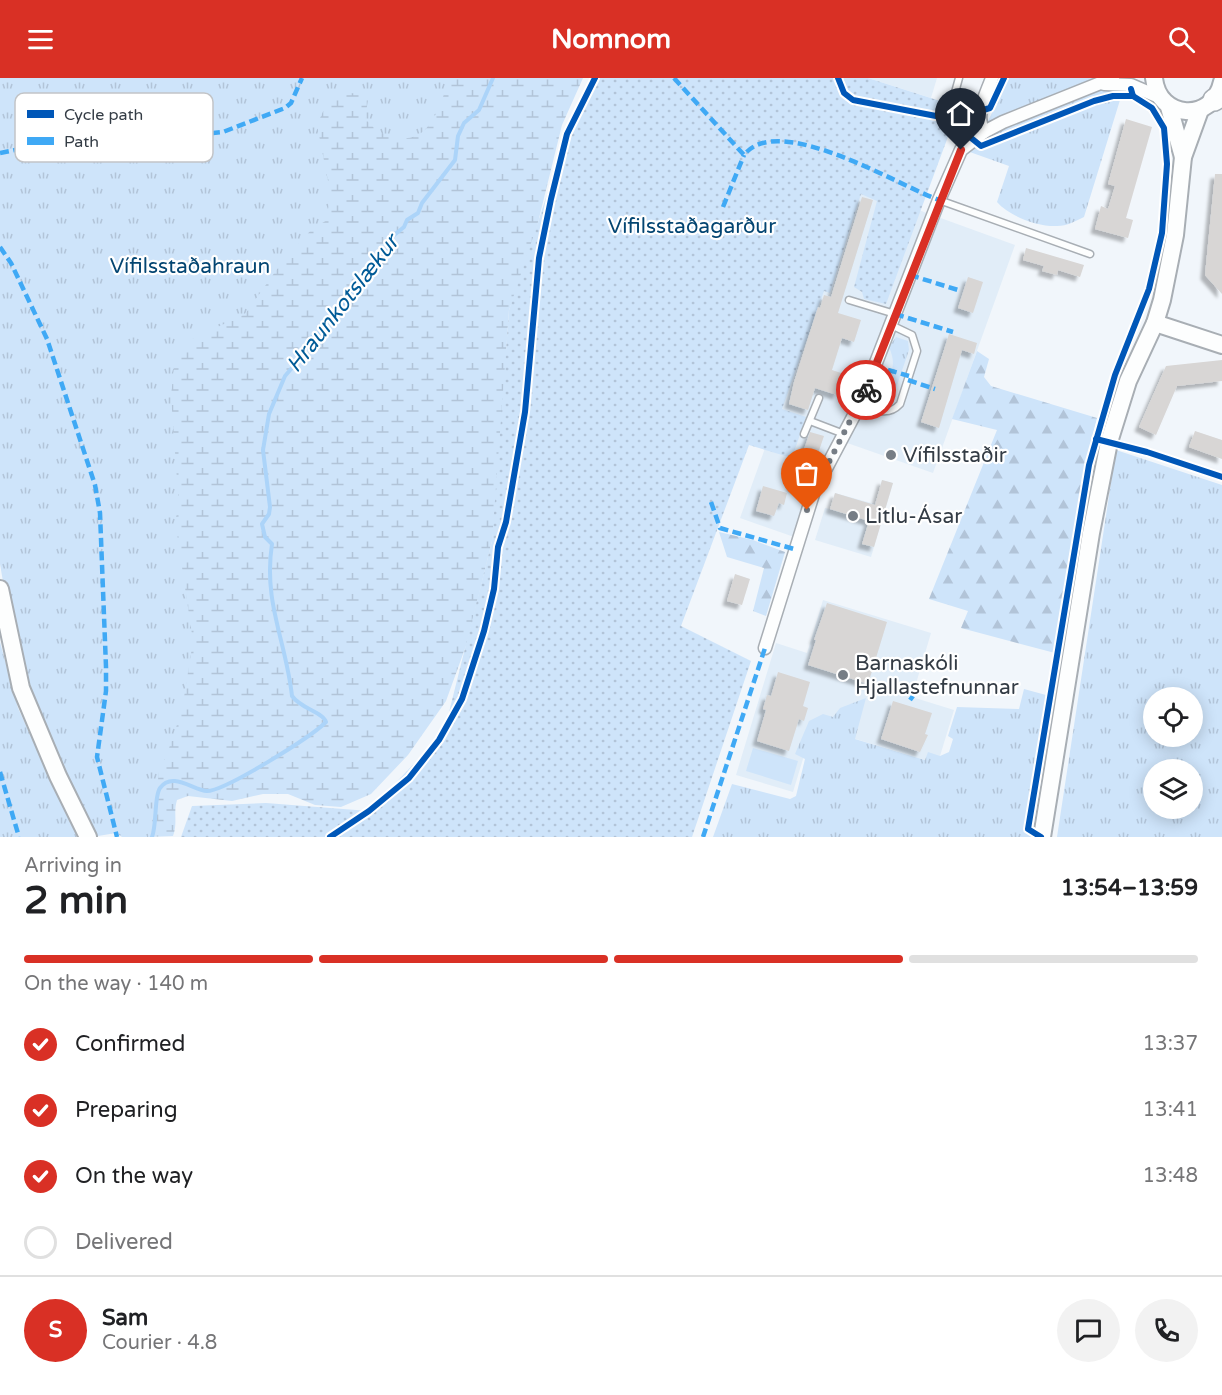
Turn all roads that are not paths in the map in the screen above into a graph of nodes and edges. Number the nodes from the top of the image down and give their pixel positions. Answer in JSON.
{"nodes":[{"id":1,"x":959,"y":78,"type":"edge"},
{"id":2,"x":992,"y":78,"type":"edge"},
{"id":3,"x":1113,"y":78,"type":"edge"},
{"id":4,"x":1154,"y":78,"type":"edge"},
{"id":5,"x":1100,"y":84,"type":"junction"},
{"id":6,"x":954,"y":96,"type":"dead end"},
{"id":7,"x":1214,"y":97,"type":"edge"},
{"id":8,"x":1164,"y":102,"type":"junction"},
{"id":9,"x":984,"y":132,"type":"junction"},
{"id":10,"x":1183,"y":156,"type":"junction"},
{"id":11,"x":939,"y":200,"type":"junction"},
{"id":12,"x":1090,"y":254,"type":"dead end"},
{"id":13,"x":849,"y":300,"type":"dead end"},
{"id":14,"x":893,"y":319,"type":"junction"},
{"id":15,"x":1155,"y":322,"type":"junction"},
{"id":16,"x":1222,"y":345,"type":"edge"},
{"id":17,"x":819,"y":398,"type":"dead end"},
{"id":18,"x":860,"y":404,"type":"junction"},
{"id":19,"x":810,"y":421,"type":"junction"},
{"id":20,"x":804,"y":434,"type":"dead end"},
{"id":21,"x":844,"y":434,"type":"junction"},
{"id":22,"x":0,"y":589,"type":"edge"},
{"id":23,"x":765,"y":648,"type":"dead end"},
{"id":24,"x":88,"y":837,"type":"edge"},
{"id":25,"x":1042,"y":837,"type":"edge"}],
"edges":[{"from":1,"to":6,"type":"lane"},
{"from":2,"to":9,"type":"street"},
{"from":3,"to":5,"type":"street"},
{"from":4,"to":8,"type":"main road"},
{"from":5,"to":8,"type":"street"},
{"from":5,"to":9,"type":"street"},
{"from":7,"to":8,"type":"main road"},
{"from":7,"to":10,"type":"main road"},
{"from":8,"to":10,"type":"main road"},
{"from":9,"to":11,"type":"street"},
{"from":10,"to":15,"type":"main road"},
{"from":11,"to":12,"type":"lane"},
{"from":11,"to":14,"type":"street"},
{"from":13,"to":14,"type":"lane"},
{"from":14,"to":18,"type":"street"},
{"from":14,"to":18,"type":"lane"},
{"from":15,"to":16,"type":"main road"},
{"from":15,"to":25,"type":"main road"},
{"from":17,"to":19,"type":"lane"},
{"from":18,"to":21,"type":"street"},
{"from":19,"to":20,"type":"lane"},
{"from":19,"to":21,"type":"lane"},
{"from":21,"to":23,"type":"street"},
{"from":22,"to":24,"type":"main road"}]}
